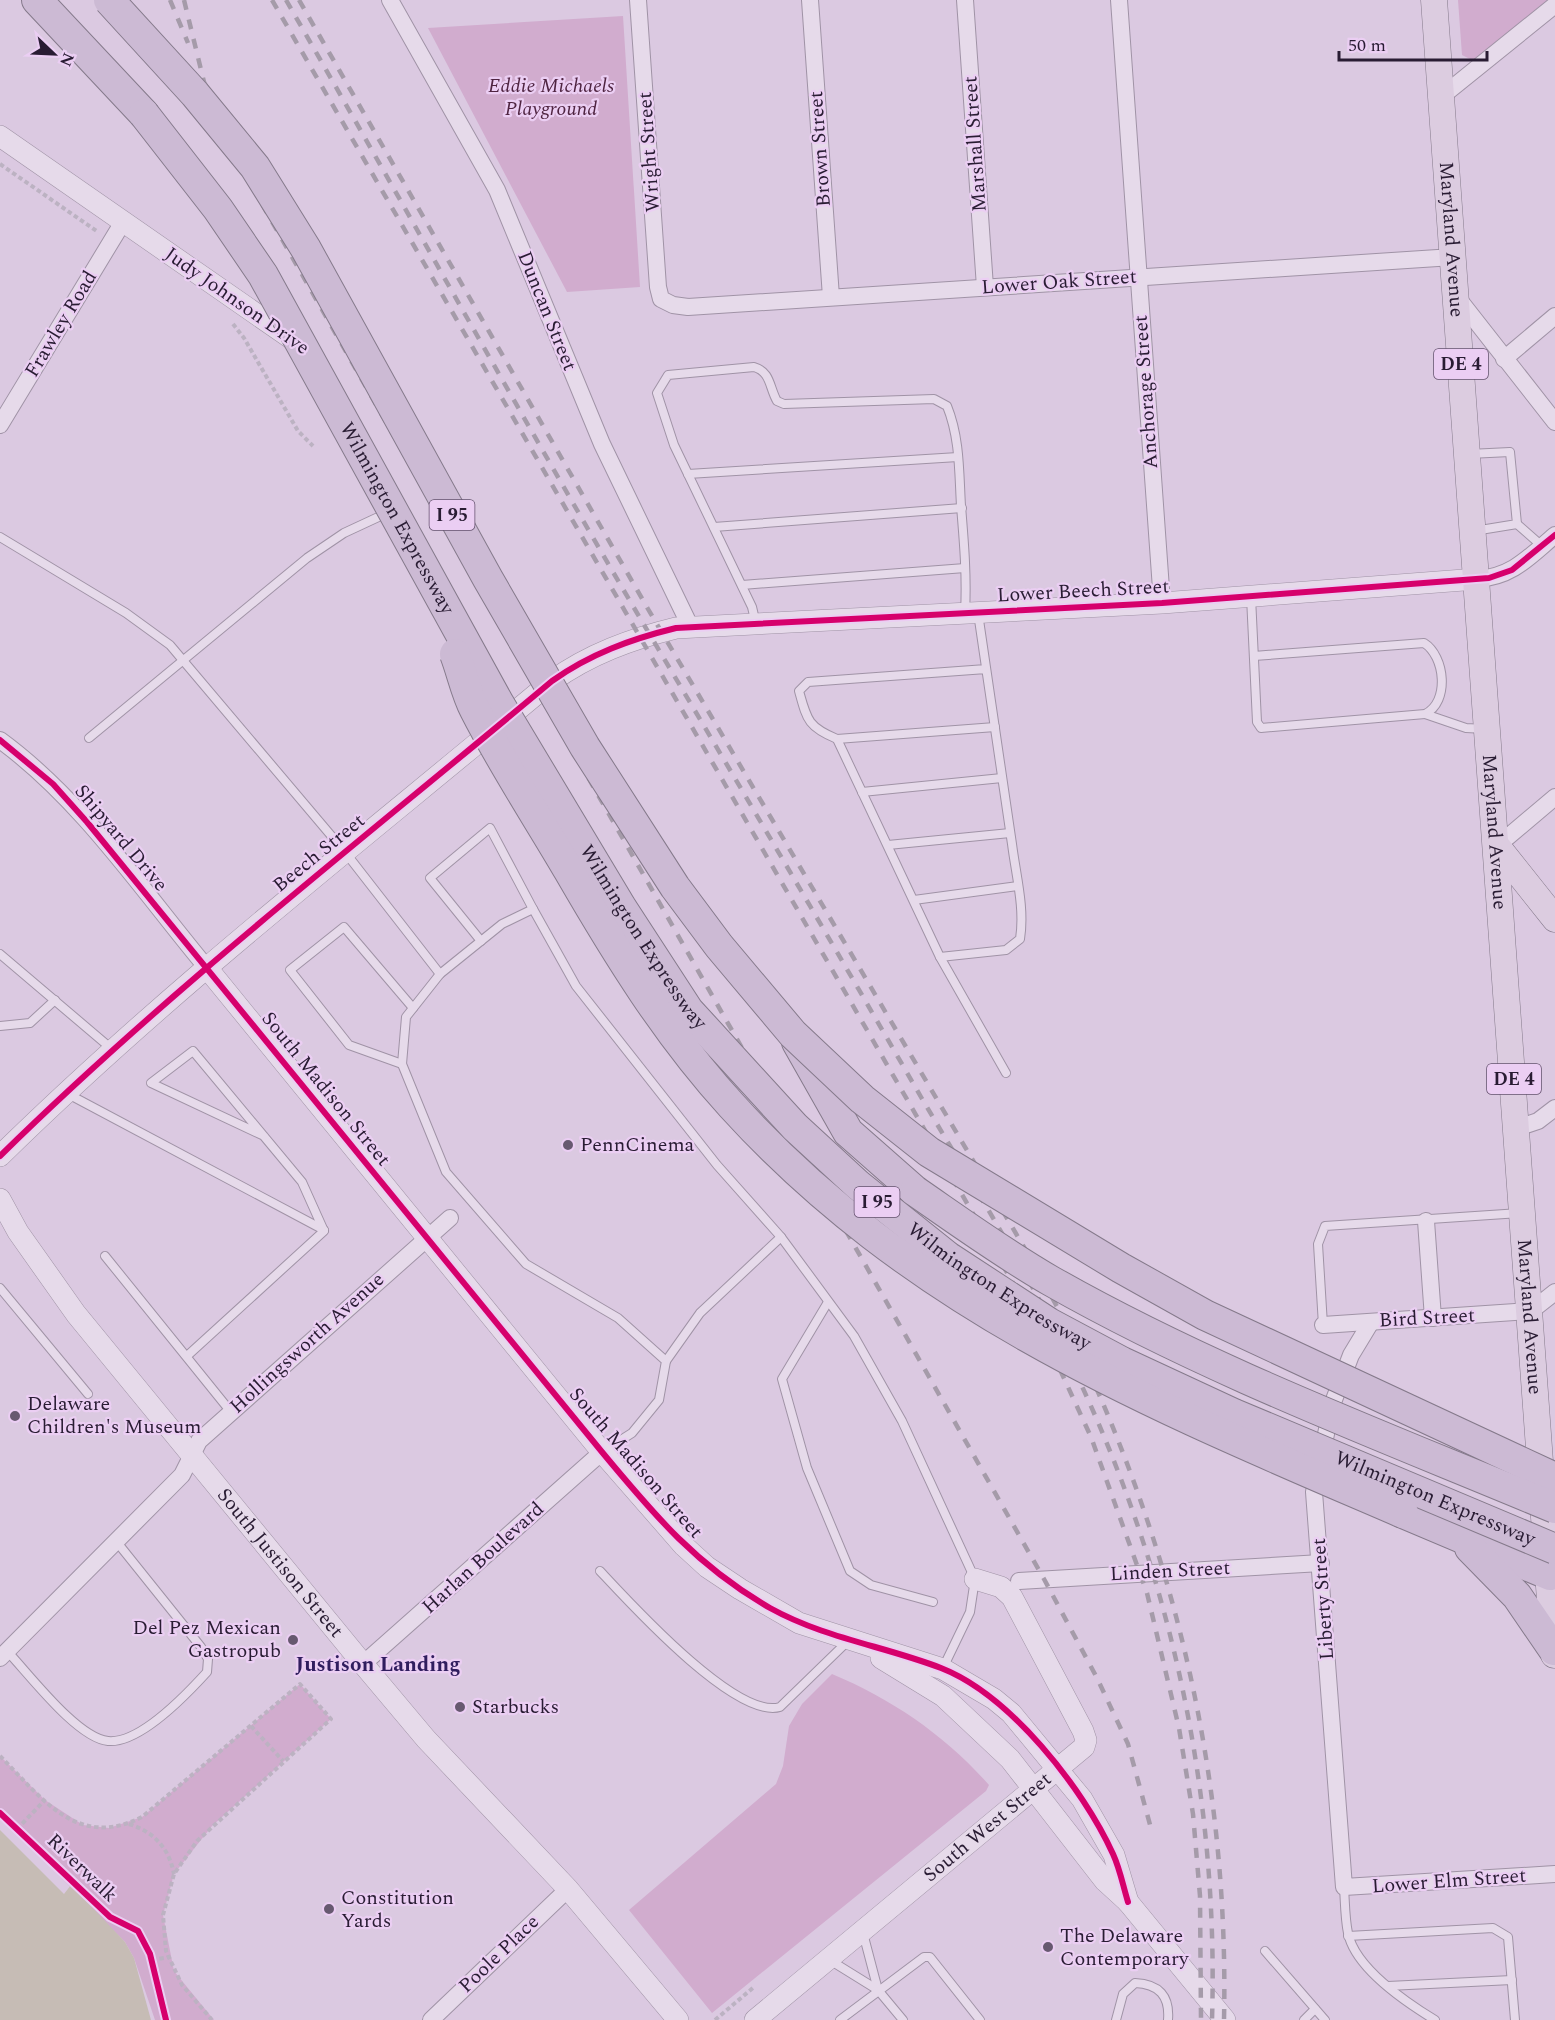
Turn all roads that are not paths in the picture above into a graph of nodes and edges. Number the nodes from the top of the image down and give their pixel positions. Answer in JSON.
{"nodes":[{"id":1,"x":37,"y":0,"type":"edge"},
{"id":2,"x":109,"y":0,"type":"edge"},
{"id":3,"x":390,"y":0,"type":"edge"},
{"id":4,"x":638,"y":0,"type":"edge"},
{"id":5,"x":810,"y":0,"type":"edge"},
{"id":6,"x":965,"y":0,"type":"edge"},
{"id":7,"x":1119,"y":0,"type":"edge"},
{"id":8,"x":1434,"y":0,"type":"edge"},
{"id":9,"x":1555,"y":5,"type":"edge"},
{"id":10,"x":1442,"y":97,"type":"junction"},
{"id":11,"x":0,"y":136,"type":"edge"},
{"id":12,"x":117,"y":231,"type":"junction"},
{"id":13,"x":1453,"y":257,"type":"junction"},
{"id":14,"x":1138,"y":277,"type":"junction"},
{"id":15,"x":985,"y":287,"type":"junction"},
{"id":16,"x":1456,"y":296,"type":"junction"},
{"id":17,"x":831,"y":297,"type":"junction"},
{"id":18,"x":666,"y":302,"type":"joint"},
{"id":19,"x":1555,"y":316,"type":"edge"},
{"id":20,"x":1503,"y":359,"type":"junction"},
{"id":21,"x":1555,"y":422,"type":"edge"},
{"id":22,"x":0,"y":425,"type":"edge"},
{"id":23,"x":1468,"y":454,"type":"junction"},
{"id":24,"x":958,"y":457,"type":"junction"},
{"id":25,"x":688,"y":474,"type":"junction"},
{"id":26,"x":403,"y":505,"type":"junction"},
{"id":27,"x":962,"y":508,"type":"junction"},
{"id":28,"x":1517,"y":524,"type":"junction"},
{"id":29,"x":714,"y":527,"type":"junction"},
{"id":30,"x":1473,"y":531,"type":"junction"},
{"id":31,"x":1555,"y":536,"type":"edge"},
{"id":32,"x":0,"y":537,"type":"edge"},
{"id":33,"x":1542,"y":546,"type":"junction"},
{"id":34,"x":965,"y":568,"type":"junction"},
{"id":35,"x":1477,"y":579,"type":"junction"},
{"id":36,"x":433,"y":585,"type":"junction"},
{"id":37,"x":742,"y":585,"type":"junction"},
{"id":38,"x":1251,"y":597,"type":"junction"},
{"id":39,"x":1161,"y":603,"type":"junction"},
{"id":40,"x":971,"y":613,"type":"junction"},
{"id":41,"x":756,"y":624,"type":"junction"},
{"id":42,"x":691,"y":628,"type":"junction"},
{"id":43,"x":1254,"y":656,"type":"junction"},
{"id":44,"x":184,"y":660,"type":"junction"},
{"id":45,"x":986,"y":669,"type":"junction"},
{"id":46,"x":516,"y":712,"type":"junction"},
{"id":47,"x":1425,"y":714,"type":"junction"},
{"id":48,"x":995,"y":727,"type":"junction"},
{"id":49,"x":1488,"y":729,"type":"junction"},
{"id":50,"x":89,"y":738,"type":"dead end"},
{"id":51,"x":837,"y":739,"type":"junction"},
{"id":52,"x":0,"y":740,"type":"edge"},
{"id":53,"x":1002,"y":778,"type":"junction"},
{"id":54,"x":862,"y":792,"type":"junction"},
{"id":55,"x":1555,"y":797,"type":"edge"},
{"id":56,"x":1010,"y":833,"type":"junction"},
{"id":57,"x":888,"y":845,"type":"junction"},
{"id":58,"x":1497,"y":846,"type":"junction"},
{"id":59,"x":345,"y":852,"type":"junction"},
{"id":60,"x":1018,"y":886,"type":"junction"},
{"id":61,"x":914,"y":900,"type":"junction"},
{"id":62,"x":533,"y":909,"type":"junction"},
{"id":63,"x":1555,"y":919,"type":"edge"},
{"id":64,"x":481,"y":941,"type":"junction"},
{"id":65,"x":0,"y":954,"type":"edge"},
{"id":66,"x":940,"y":957,"type":"junction"},
{"id":67,"x":207,"y":968,"type":"junction"},
{"id":68,"x":440,"y":974,"type":"junction"},
{"id":69,"x":55,"y":1000,"type":"junction"},
{"id":70,"x":413,"y":1008,"type":"junction"},
{"id":71,"x":0,"y":1026,"type":"edge"},
{"id":72,"x":793,"y":1034,"type":"junction"},
{"id":73,"x":114,"y":1050,"type":"junction"},
{"id":74,"x":402,"y":1064,"type":"junction"},
{"id":75,"x":1006,"y":1073,"type":"dead end"},
{"id":76,"x":66,"y":1092,"type":"junction"},
{"id":77,"x":1555,"y":1107,"type":"edge"},
{"id":78,"x":1517,"y":1128,"type":"junction"},
{"id":79,"x":264,"y":1136,"type":"junction"},
{"id":80,"x":0,"y":1156,"type":"edge"},
{"id":81,"x":0,"y":1199,"type":"edge"},
{"id":82,"x":1523,"y":1213,"type":"junction"},
{"id":83,"x":450,"y":1218,"type":"dead end"},
{"id":84,"x":1426,"y":1221,"type":"junction"},
{"id":85,"x":324,"y":1231,"type":"junction"},
{"id":86,"x":426,"y":1237,"type":"junction"},
{"id":87,"x":781,"y":1238,"type":"junction"},
{"id":88,"x":105,"y":1256,"type":"dead end"},
{"id":89,"x":0,"y":1288,"type":"edge"},
{"id":90,"x":1555,"y":1292,"type":"edge"},
{"id":91,"x":828,"y":1302,"type":"junction"},
{"id":92,"x":1531,"y":1311,"type":"junction"},
{"id":93,"x":1433,"y":1318,"type":"junction"},
{"id":94,"x":1371,"y":1322,"type":"junction"},
{"id":95,"x":1323,"y":1325,"type":"joint"},
{"id":96,"x":187,"y":1356,"type":"junction"},
{"id":97,"x":666,"y":1361,"type":"junction"},
{"id":98,"x":88,"y":1394,"type":"dead end"},
{"id":99,"x":231,"y":1412,"type":"junction"},
{"id":100,"x":602,"y":1452,"type":"junction"},
{"id":101,"x":192,"y":1456,"type":"junction"},
{"id":102,"x":1552,"y":1489,"type":"edge"},
{"id":103,"x":116,"y":1541,"type":"junction"},
{"id":104,"x":1493,"y":1561,"type":"junction"},
{"id":105,"x":1321,"y":1563,"type":"junction"},
{"id":106,"x":1553,"y":1567,"type":"edge"},
{"id":107,"x":600,"y":1571,"type":"dead end"},
{"id":108,"x":975,"y":1579,"type":"junction"},
{"id":109,"x":1019,"y":1581,"type":"dead end"},
{"id":110,"x":933,"y":1602,"type":"dead end"},
{"id":111,"x":854,"y":1642,"type":"junction"},
{"id":112,"x":4,"y":1654,"type":"edge"},
{"id":113,"x":1554,"y":1657,"type":"edge"},
{"id":114,"x":363,"y":1664,"type":"junction"},
{"id":115,"x":943,"y":1669,"type":"junction"},
{"id":116,"x":1059,"y":1770,"type":"junction"},
{"id":117,"x":1033,"y":1790,"type":"junction"},
{"id":118,"x":1555,"y":1874,"type":"edge"},
{"id":119,"x":1344,"y":1887,"type":"junction"},
{"id":120,"x":568,"y":1889,"type":"junction"},
{"id":121,"x":1128,"y":1902,"type":"junction"},
{"id":122,"x":862,"y":1930,"type":"junction"},
{"id":123,"x":1348,"y":1936,"type":"junction"},
{"id":124,"x":1265,"y":1951,"type":"dead end"},
{"id":125,"x":827,"y":1959,"type":"junction"},
{"id":126,"x":1512,"y":1980,"type":"junction"},
{"id":127,"x":1388,"y":1986,"type":"junction"},
{"id":128,"x":878,"y":1990,"type":"junction"},
{"id":129,"x":1316,"y":2009,"type":"junction"},
{"id":130,"x":431,"y":2020,"type":"edge"},
{"id":131,"x":678,"y":2020,"type":"edge"},
{"id":132,"x":755,"y":2020,"type":"edge"},
{"id":133,"x":840,"y":2020,"type":"edge"},
{"id":134,"x":903,"y":2020,"type":"edge"},
{"id":135,"x":980,"y":2020,"type":"edge"},
{"id":136,"x":1116,"y":2020,"type":"edge"},
{"id":137,"x":1168,"y":2020,"type":"edge"},
{"id":138,"x":1224,"y":2020,"type":"edge"},
{"id":139,"x":1304,"y":2020,"type":"edge"},
{"id":140,"x":1325,"y":2020,"type":"edge"},
{"id":141,"x":1435,"y":2020,"type":"edge"},
{"id":142,"x":1515,"y":2020,"type":"edge"}],
"edges":[{"from":1,"to":36,"type":"highway","name":"Wilmington Expressway","number":"I 95","bridge":true},
{"from":2,"to":72,"type":"highway","number":"I 95","bridge":true},
{"from":3,"to":42,"type":"street","name":"Duncan Street"},
{"from":4,"to":18,"type":"street","name":"Wright Street"},
{"from":5,"to":17,"type":"street","name":"Brown Street"},
{"from":6,"to":15,"type":"street","name":"Marshall Street"},
{"from":7,"to":14,"type":"street","name":"Anchorage Street"},
{"from":8,"to":10,"type":"main road","name":"Maryland Avenue","number":"DE 4"},
{"from":9,"to":10,"type":"street"},
{"from":10,"to":13,"type":"main road","name":"Maryland Avenue","number":"DE 4"},
{"from":11,"to":12,"type":"street","name":"Judy Johnson Drive"},
{"from":12,"to":22,"type":"street","name":"Frawley Road"},
{"from":12,"to":26,"type":"street","name":"Judy Johnson Drive"},
{"from":13,"to":14,"type":"street","name":"Lower Oak Street"},
{"from":13,"to":16,"type":"main road","name":"Maryland Avenue","number":"DE 4"},
{"from":14,"to":15,"type":"street","name":"Lower Oak Street"},
{"from":14,"to":39,"type":"street","name":"Anchorage Street"},
{"from":15,"to":17,"type":"street","name":"Lower Oak Street"},
{"from":16,"to":20,"type":"street"},
{"from":16,"to":23,"type":"main road","name":"Maryland Avenue","number":"DE 4"},
{"from":17,"to":18,"type":"street","name":"Lower Oak Street"},
{"from":19,"to":20,"type":"street"},
{"from":20,"to":21,"type":"street"},
{"from":23,"to":28,"type":"lane"},
{"from":23,"to":30,"type":"main road","name":"Maryland Avenue","number":"DE 4"},
{"from":24,"to":25,"type":"lane"},
{"from":24,"to":25,"type":"lane"},
{"from":24,"to":27,"type":"lane"},
{"from":25,"to":29,"type":"lane"},
{"from":26,"to":44,"type":"lane"},
{"from":26,"to":46,"type":"street","name":"Judy Johnson Drive"},
{"from":27,"to":29,"type":"lane"},
{"from":27,"to":34,"type":"lane"},
{"from":28,"to":30,"type":"lane"},
{"from":28,"to":33,"type":"lane"},
{"from":29,"to":37,"type":"lane"},
{"from":30,"to":35,"type":"main road","name":"Maryland Avenue","number":"DE 4"},
{"from":31,"to":33,"type":"street"},
{"from":32,"to":44,"type":"lane"},
{"from":33,"to":35,"type":"street"},
{"from":34,"to":37,"type":"lane"},
{"from":34,"to":40,"type":"lane"},
{"from":35,"to":38,"type":"street","name":"Lower Beech Street"},
{"from":35,"to":49,"type":"main road","name":"Maryland Avenue","number":"DE 4"},
{"from":36,"to":104,"type":"highway","bridge":true},
{"from":36,"to":106,"type":"highway","name":"Wilmington Expressway","number":"I 95","bridge":true},
{"from":37,"to":41,"type":"lane"},
{"from":38,"to":39,"type":"street","name":"Lower Beech Street"},
{"from":38,"to":43,"type":"lane"},
{"from":39,"to":40,"type":"street","name":"Lower Beech Street"},
{"from":40,"to":41,"type":"street","name":"Lower Beech Street"},
{"from":40,"to":45,"type":"lane"},
{"from":41,"to":42,"type":"street","name":"Lower Beech Street"},
{"from":42,"to":46,"type":"street","name":"Beech Street"},
{"from":43,"to":47,"type":"lane"},
{"from":43,"to":47,"type":"lane"},
{"from":44,"to":50,"type":"lane"},
{"from":44,"to":59,"type":"lane"},
{"from":45,"to":48,"type":"lane"},
{"from":45,"to":51,"type":"lane"},
{"from":46,"to":59,"type":"street","name":"Beech Street"},
{"from":47,"to":49,"type":"lane"},
{"from":48,"to":51,"type":"lane"},
{"from":48,"to":53,"type":"lane"},
{"from":49,"to":58,"type":"main road","name":"Maryland Avenue","number":"DE 4"},
{"from":51,"to":54,"type":"lane"},
{"from":52,"to":67,"type":"street","name":"Shipyard Drive"},
{"from":53,"to":54,"type":"lane"},
{"from":53,"to":56,"type":"lane"},
{"from":54,"to":57,"type":"lane"},
{"from":55,"to":58,"type":"street"},
{"from":56,"to":57,"type":"lane"},
{"from":56,"to":60,"type":"lane"},
{"from":57,"to":61,"type":"lane"},
{"from":58,"to":63,"type":"main road"},
{"from":58,"to":78,"type":"main road","name":"Maryland Avenue","number":"DE 4"},
{"from":59,"to":67,"type":"street","name":"Beech Street"},
{"from":59,"to":68,"type":"lane"},
{"from":60,"to":61,"type":"lane"},
{"from":60,"to":66,"type":"lane"},
{"from":61,"to":66,"type":"lane"},
{"from":62,"to":64,"type":"lane"},
{"from":62,"to":64,"type":"lane"},
{"from":62,"to":87,"type":"lane"},
{"from":64,"to":68,"type":"lane"},
{"from":65,"to":69,"type":"lane"},
{"from":66,"to":75,"type":"lane"},
{"from":67,"to":73,"type":"street","name":"Beech Street"},
{"from":67,"to":86,"type":"street","name":"South Madison Street"},
{"from":68,"to":70,"type":"lane"},
{"from":69,"to":71,"type":"lane"},
{"from":69,"to":73,"type":"lane"},
{"from":70,"to":74,"type":"lane"},
{"from":70,"to":74,"type":"lane"},
{"from":72,"to":102,"type":"highway","number":"I 95","bridge":true},
{"from":72,"to":102,"type":"highway","bridge":true},
{"from":73,"to":76,"type":"street","name":"Beech Street"},
{"from":74,"to":97,"type":"lane"},
{"from":76,"to":80,"type":"street","name":"Beech Street"},
{"from":76,"to":85,"type":"lane"},
{"from":77,"to":78,"type":"street"},
{"from":78,"to":82,"type":"main road","name":"Maryland Avenue","number":"DE 4"},
{"from":79,"to":79,"type":"lane"},
{"from":79,"to":85,"type":"lane"},
{"from":81,"to":101,"type":"street","name":"South Justison Street"},
{"from":82,"to":84,"type":"lane"},
{"from":82,"to":92,"type":"main road","name":"Maryland Avenue","number":"DE 4"},
{"from":83,"to":86,"type":"street","name":"Hollingsworth Avenue"},
{"from":84,"to":93,"type":"street"},
{"from":84,"to":95,"type":"lane"},
{"from":85,"to":96,"type":"lane"},
{"from":86,"to":99,"type":"street","name":"Hollingsworth Avenue"},
{"from":86,"to":100,"type":"street","name":"South Madison Street"},
{"from":87,"to":91,"type":"lane"},
{"from":87,"to":97,"type":"lane"},
{"from":88,"to":96,"type":"lane"},
{"from":89,"to":98,"type":"lane"},
{"from":90,"to":92,"type":"street"},
{"from":91,"to":108,"type":"lane"},
{"from":91,"to":110,"type":"lane"},
{"from":92,"to":93,"type":"street","name":"Bird Street"},
{"from":92,"to":102,"type":"main road","name":"Maryland Avenue","number":"DE 4"},
{"from":93,"to":94,"type":"street","name":"Bird Street"},
{"from":94,"to":95,"type":"street","name":"Bird Street"},
{"from":94,"to":105,"type":"street","name":"Liberty Street"},
{"from":96,"to":99,"type":"lane"},
{"from":97,"to":100,"type":"lane"},
{"from":99,"to":101,"type":"street","name":"Hollingsworth Avenue"},
{"from":100,"to":111,"type":"street","name":"South Madison Street"},
{"from":100,"to":114,"type":"street","name":"Harlan Boulevard"},
{"from":101,"to":103,"type":"street","name":"Hollingsworth Avenue"},
{"from":101,"to":114,"type":"street","name":"South Justison Street"},
{"from":102,"to":106,"type":"main road","name":"Maryland Avenue","number":"DE 4"},
{"from":103,"to":112,"type":"street","name":"Hollingsworth Avenue"},
{"from":103,"to":112,"type":"lane"},
{"from":104,"to":106,"type":"highway"},
{"from":104,"to":113,"type":"highway"},
{"from":105,"to":109,"type":"street","name":"Linden Street"},
{"from":105,"to":119,"type":"street","name":"Liberty Street"},
{"from":106,"to":113,"type":"main road","name":"Maryland Avenue","number":"DE 4"},
{"from":107,"to":111,"type":"lane"},
{"from":108,"to":115,"type":"lane"},
{"from":108,"to":116,"type":"street","name":"South West Street"},
{"from":111,"to":115,"type":"street","name":"South Madison Street"},
{"from":111,"to":117,"type":"street","name":"South Madison Street"},
{"from":114,"to":120,"type":"street","name":"South Justison Street"},
{"from":115,"to":116,"type":"street","name":"South Madison Street"},
{"from":116,"to":117,"type":"street","name":"South West Street"},
{"from":116,"to":121,"type":"street","name":"South Madison Street"},
{"from":117,"to":121,"type":"street","name":"South Madison Street"},
{"from":117,"to":122,"type":"street","name":"South West Street"},
{"from":118,"to":119,"type":"street","name":"Lower Elm Street"},
{"from":119,"to":123,"type":"lane"},
{"from":120,"to":130,"type":"street","name":"Poole Place"},
{"from":120,"to":131,"type":"street","name":"South Justison Street"},
{"from":121,"to":138,"type":"street","name":"South Madison Street"},
{"from":122,"to":125,"type":"street","name":"South West Street"},
{"from":122,"to":128,"type":"lane"},
{"from":123,"to":126,"type":"lane"},
{"from":123,"to":127,"type":"lane"},
{"from":124,"to":129,"type":"lane"},
{"from":125,"to":128,"type":"lane"},
{"from":125,"to":132,"type":"street","name":"South West Street"},
{"from":126,"to":127,"type":"lane"},
{"from":126,"to":142,"type":"lane"},
{"from":127,"to":141,"type":"lane"},
{"from":128,"to":133,"type":"lane"},
{"from":128,"to":134,"type":"lane"},
{"from":128,"to":135,"type":"lane"},
{"from":129,"to":139,"type":"lane"},
{"from":129,"to":140,"type":"lane"},
{"from":136,"to":137,"type":"lane"}]}
